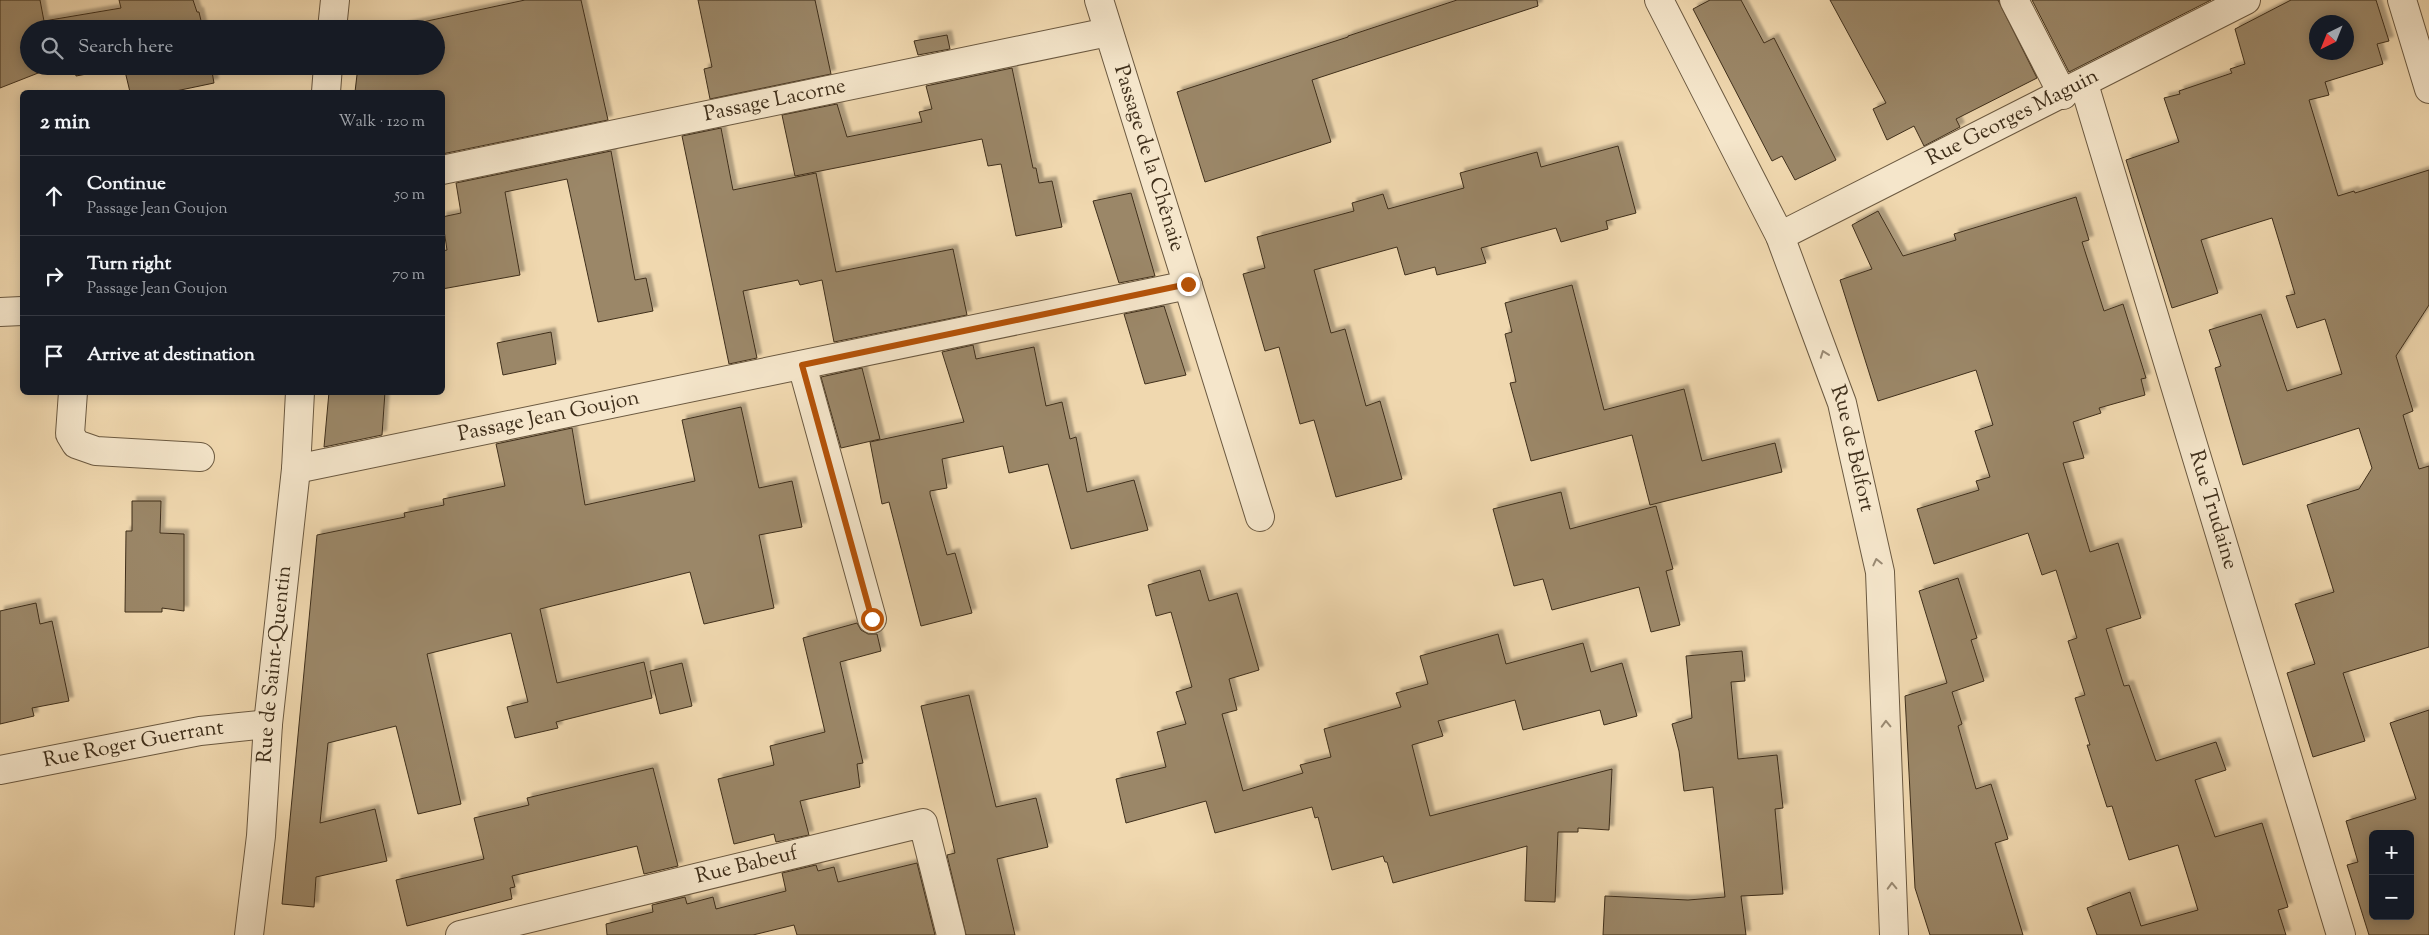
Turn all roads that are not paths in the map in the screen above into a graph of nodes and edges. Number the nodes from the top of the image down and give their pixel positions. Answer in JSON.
{"nodes":[{"id":1,"x":335,"y":0,"type":"edge"},
{"id":2,"x":1099,"y":0,"type":"edge"},
{"id":3,"x":1659,"y":0,"type":"edge"},
{"id":4,"x":2014,"y":0,"type":"edge"},
{"id":5,"x":2246,"y":0,"type":"edge"},
{"id":6,"x":2402,"y":0,"type":"edge"},
{"id":7,"x":333,"y":20,"type":"edge"},
{"id":8,"x":1108,"y":32,"type":"junction"},
{"id":9,"x":327,"y":75,"type":"edge"},
{"id":10,"x":2429,"y":88,"type":"edge"},
{"id":11,"x":2073,"y":89,"type":"junction"},
{"id":12,"x":326,"y":90,"type":"edge"},
{"id":13,"x":445,"y":169,"type":"edge"},
{"id":14,"x":1780,"y":236,"type":"junction"},
{"id":15,"x":1188,"y":284,"type":"junction"},
{"id":16,"x":20,"y":311,"type":"edge"},
{"id":17,"x":0,"y":312,"type":"edge"},
{"id":18,"x":802,"y":365,"type":"junction"},
{"id":19,"x":73,"y":395,"type":"edge"},
{"id":20,"x":300,"y":395,"type":"edge"},
{"id":21,"x":200,"y":457,"type":"dead end"},
{"id":22,"x":296,"y":469,"type":"junction"},
{"id":23,"x":1260,"y":517,"type":"dead end"},
{"id":24,"x":872,"y":619,"type":"dead end"},
{"id":25,"x":268,"y":724,"type":"junction"},
{"id":26,"x":0,"y":770,"type":"edge"},
{"id":27,"x":249,"y":935,"type":"edge"},
{"id":28,"x":460,"y":935,"type":"edge"},
{"id":29,"x":950,"y":935,"type":"edge"},
{"id":30,"x":1894,"y":935,"type":"edge"},
{"id":31,"x":2341,"y":935,"type":"edge"}],
"edges":[{"from":1,"to":7,"type":"street"},
{"from":2,"to":8,"type":"street","name":"Passage de la Chênaie"},
{"from":3,"to":14,"type":"street","name":"Rue de Belfort"},
{"from":4,"to":11,"type":"street","name":"Rue Trudaine"},
{"from":5,"to":11,"type":"street","name":"Rue Georges Maguin"},
{"from":6,"to":10,"type":"street"},
{"from":8,"to":13,"type":"street","name":"Passage Lacorne"},
{"from":8,"to":15,"type":"street","name":"Passage de la Chênaie"},
{"from":9,"to":12,"type":"street"},
{"from":11,"to":14,"type":"street","name":"Rue Georges Maguin"},
{"from":11,"to":31,"type":"street","name":"Rue Trudaine"},
{"from":30,"to":14,"type":"street","name":"Rue de Belfort","one_way":true},
{"from":15,"to":18,"type":"street","name":"Passage Jean Goujon"},
{"from":15,"to":23,"type":"street","name":"Passage de la Chênaie"},
{"from":16,"to":17,"type":"street"},
{"from":18,"to":22,"type":"street","name":"Passage Jean Goujon"},
{"from":18,"to":24,"type":"street"},
{"from":19,"to":21,"type":"street"},
{"from":20,"to":22,"type":"street","name":"Rue de Saint-Quentin"},
{"from":22,"to":25,"type":"street","name":"Rue de Saint-Quentin"},
{"from":25,"to":26,"type":"street","name":"Rue Roger Guerrant"},
{"from":25,"to":27,"type":"street","name":"Rue de Saint-Quentin"},
{"from":28,"to":29,"type":"street","name":"Rue Babeuf"}]}
